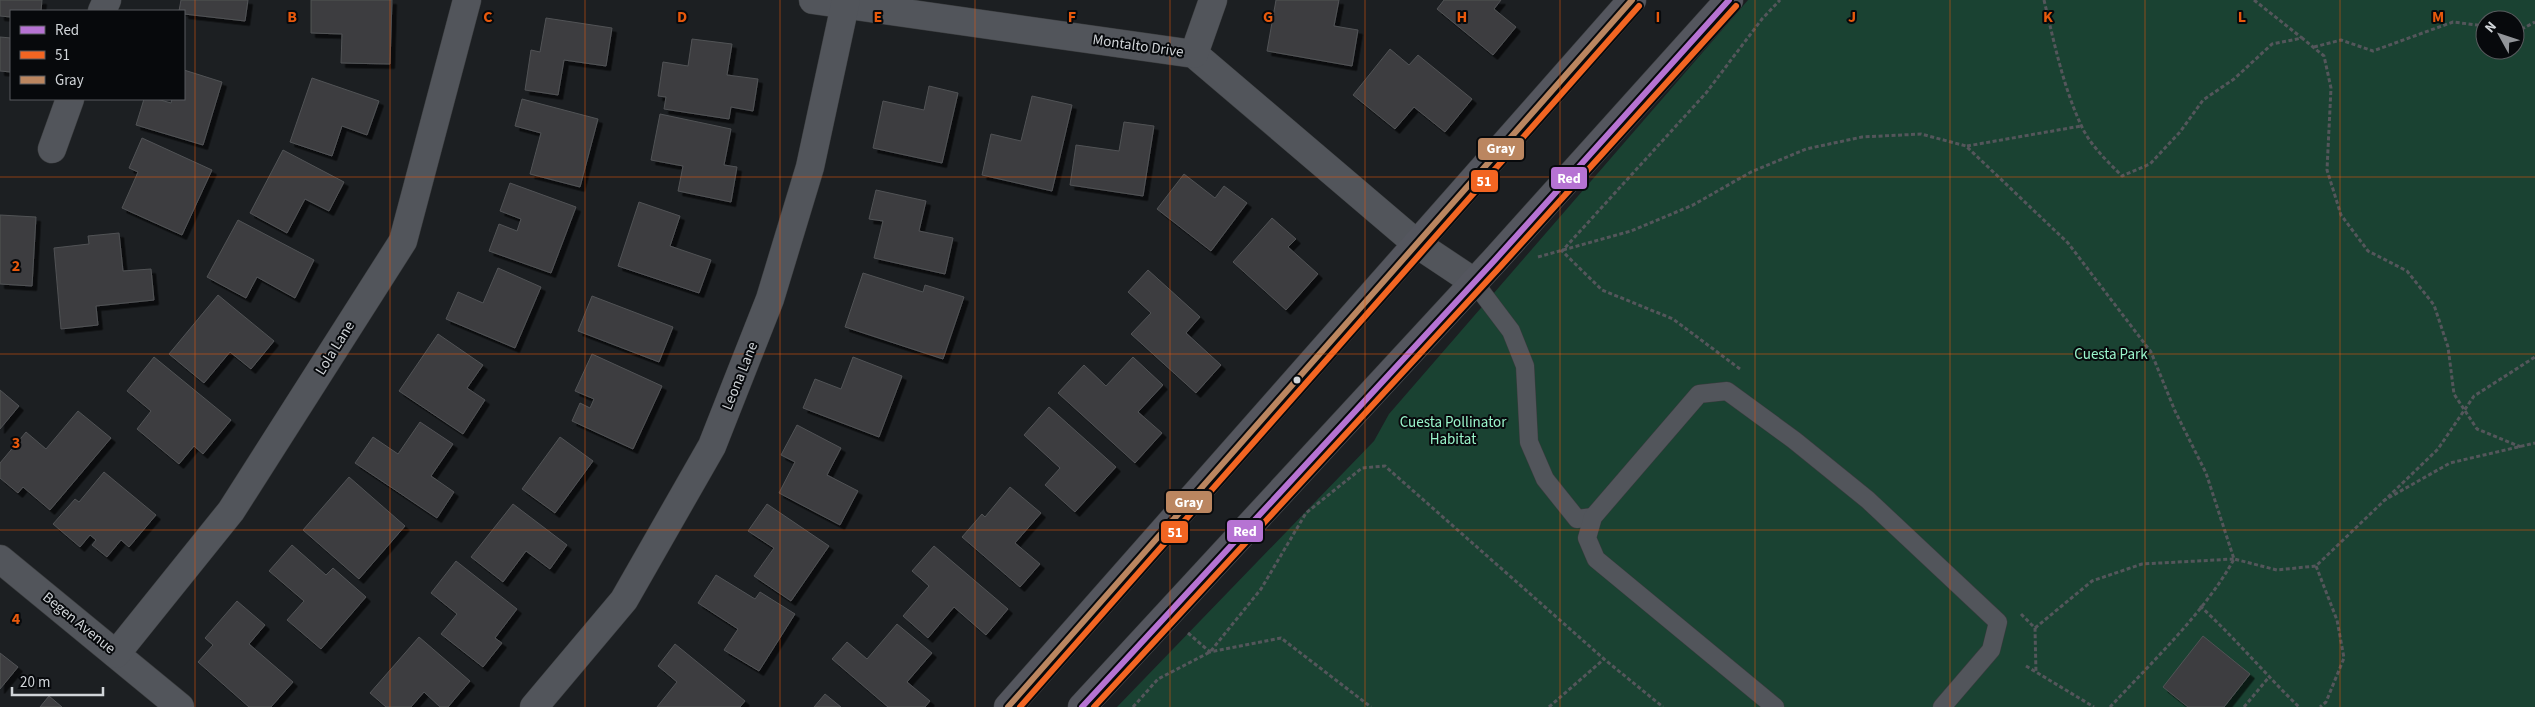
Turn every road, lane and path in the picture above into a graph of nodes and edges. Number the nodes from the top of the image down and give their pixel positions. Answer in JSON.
{"nodes":[{"id":1,"x":467,"y":0,"type":"edge"},
{"id":2,"x":813,"y":0,"type":"edge"},
{"id":3,"x":1213,"y":0,"type":"edge"},
{"id":4,"x":1632,"y":0,"type":"edge"},
{"id":5,"x":1729,"y":0,"type":"edge"},
{"id":6,"x":1780,"y":0,"type":"edge"},
{"id":7,"x":2044,"y":0,"type":"edge"},
{"id":8,"x":2254,"y":0,"type":"edge"},
{"id":9,"x":846,"y":2,"type":"edge"},
{"id":10,"x":2475,"y":25,"type":"edge"},
{"id":11,"x":2302,"y":38,"type":"junction"},
{"id":12,"x":2314,"y":46,"type":"junction"},
{"id":13,"x":1194,"y":54,"type":"junction"},
{"id":14,"x":70,"y":100,"type":"edge"},
{"id":15,"x":2081,"y":126,"type":"junction"},
{"id":16,"x":1966,"y":146,"type":"junction"},
{"id":17,"x":52,"y":149,"type":"dead end"},
{"id":18,"x":1417,"y":244,"type":"junction"},
{"id":19,"x":1562,"y":251,"type":"junction"},
{"id":20,"x":1536,"y":257,"type":"dead end"},
{"id":21,"x":1474,"y":282,"type":"junction"},
{"id":22,"x":2535,"y":357,"type":"edge"},
{"id":23,"x":2464,"y":412,"type":"junction"},
{"id":24,"x":2535,"y":443,"type":"edge"},
{"id":25,"x":2521,"y":447,"type":"junction"},
{"id":26,"x":2378,"y":504,"type":"junction"},
{"id":27,"x":1593,"y":517,"type":"junction"},
{"id":28,"x":0,"y":559,"type":"edge"},
{"id":29,"x":2234,"y":559,"type":"junction"},
{"id":30,"x":2316,"y":566,"type":"junction"},
{"id":31,"x":2200,"y":606,"type":"junction"},
{"id":32,"x":1182,"y":628,"type":"dead end"},
{"id":33,"x":2035,"y":628,"type":"dead end"},
{"id":34,"x":1210,"y":652,"type":"junction"},
{"id":35,"x":116,"y":654,"type":"junction"},
{"id":36,"x":1604,"y":658,"type":"junction"},
{"id":37,"x":2026,"y":666,"type":"dead end"},
{"id":38,"x":2269,"y":677,"type":"junction"},
{"id":39,"x":180,"y":707,"type":"edge"},
{"id":40,"x":534,"y":707,"type":"edge"},
{"id":41,"x":1008,"y":707,"type":"edge"},
{"id":42,"x":1082,"y":707,"type":"edge"},
{"id":43,"x":1133,"y":707,"type":"edge"},
{"id":44,"x":1371,"y":707,"type":"edge"},
{"id":45,"x":1549,"y":707,"type":"edge"},
{"id":46,"x":1663,"y":707,"type":"edge"},
{"id":47,"x":1775,"y":707,"type":"edge"},
{"id":48,"x":1942,"y":707,"type":"edge"},
{"id":49,"x":2094,"y":707,"type":"edge"},
{"id":50,"x":2110,"y":707,"type":"edge"},
{"id":51,"x":2244,"y":707,"type":"edge"},
{"id":52,"x":2300,"y":707,"type":"edge"},
{"id":53,"x":2320,"y":707,"type":"edge"}],
"edges":[{"from":1,"to":35,"type":"street","name":"Lola Lane"},
{"from":2,"to":9,"type":"street","name":"Montalto Drive"},
{"from":3,"to":13,"type":"street"},
{"from":4,"to":18,"type":"main road"},
{"from":5,"to":21,"type":"main road"},
{"from":6,"to":19,"type":"path"},
{"from":7,"to":15,"type":"path"},
{"from":8,"to":11,"type":"path"},
{"from":9,"to":13,"type":"street","name":"Montalto Drive"},
{"from":9,"to":40,"type":"street","name":"Leona Lane"},
{"from":10,"to":12,"type":"path"},
{"from":11,"to":12,"type":"path"},
{"from":11,"to":15,"type":"path"},
{"from":12,"to":23,"type":"path"},
{"from":13,"to":18,"type":"street","name":"Montalto Drive"},
{"from":14,"to":17,"type":"street"},
{"from":15,"to":16,"type":"path"},
{"from":16,"to":19,"type":"path"},
{"from":16,"to":29,"type":"path"},
{"from":18,"to":21,"type":"street","name":"Montalto Drive"},
{"from":18,"to":41,"type":"main road"},
{"from":19,"to":20,"type":"path"},
{"from":21,"to":27,"type":"lane"},
{"from":21,"to":42,"type":"main road"},
{"from":22,"to":23,"type":"path"},
{"from":23,"to":25,"type":"path"},
{"from":23,"to":26,"type":"path"},
{"from":24,"to":25,"type":"path"},
{"from":25,"to":26,"type":"path"},
{"from":26,"to":30,"type":"path"},
{"from":27,"to":47,"type":"lane"},
{"from":27,"to":48,"type":"lane"},
{"from":28,"to":35,"type":"street","name":"Begen Avenue"},
{"from":29,"to":30,"type":"path"},
{"from":29,"to":31,"type":"path"},
{"from":29,"to":33,"type":"path"},
{"from":30,"to":53,"type":"path"},
{"from":31,"to":38,"type":"path"},
{"from":31,"to":50,"type":"path"},
{"from":32,"to":34,"type":"path"},
{"from":34,"to":36,"type":"path"},
{"from":34,"to":43,"type":"path"},
{"from":34,"to":44,"type":"path"},
{"from":35,"to":39,"type":"street","name":"Begen Avenue"},
{"from":36,"to":45,"type":"path"},
{"from":36,"to":46,"type":"path"},
{"from":37,"to":49,"type":"path"},
{"from":38,"to":51,"type":"path"},
{"from":38,"to":52,"type":"path"}]}
